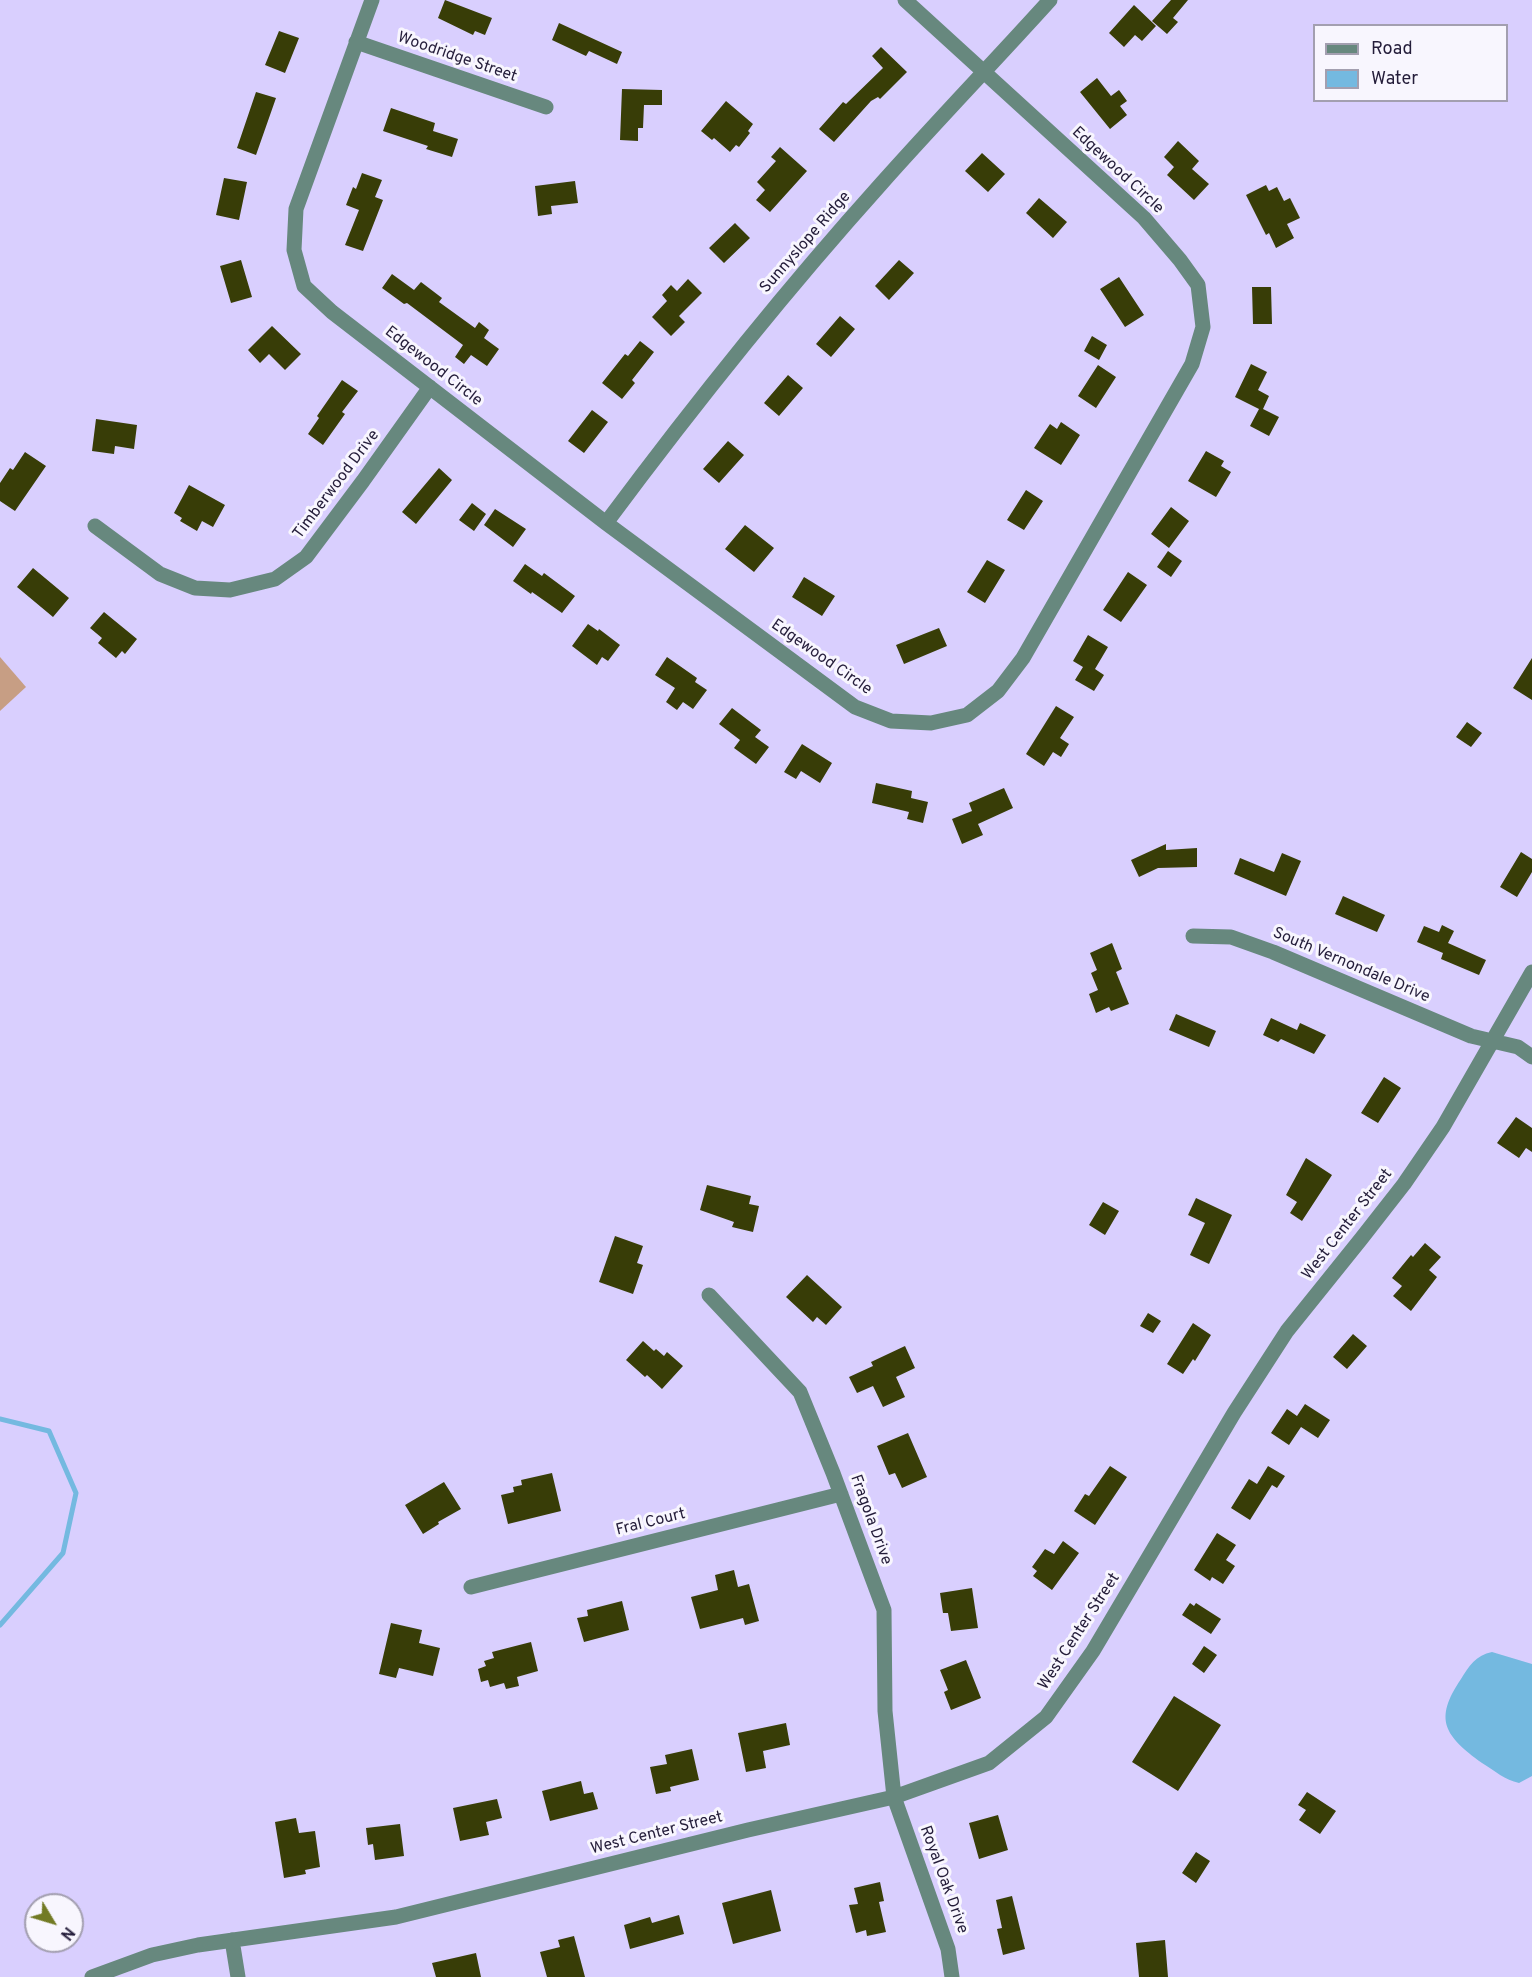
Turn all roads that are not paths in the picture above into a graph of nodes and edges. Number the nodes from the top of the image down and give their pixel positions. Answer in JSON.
{"nodes":[{"id":1,"x":372,"y":0,"type":"edge"},
{"id":2,"x":905,"y":0,"type":"edge"},
{"id":3,"x":1050,"y":0,"type":"edge"},
{"id":4,"x":356,"y":42,"type":"junction"},
{"id":5,"x":984,"y":74,"type":"junction"},
{"id":6,"x":546,"y":107,"type":"dead end"},
{"id":7,"x":430,"y":387,"type":"junction"},
{"id":8,"x":606,"y":523,"type":"junction"},
{"id":9,"x":94,"y":526,"type":"dead end"},
{"id":10,"x":1193,"y":936,"type":"dead end"},
{"id":11,"x":1532,"y":972,"type":"edge"},
{"id":12,"x":1493,"y":1041,"type":"junction"},
{"id":13,"x":1532,"y":1057,"type":"edge"},
{"id":14,"x":709,"y":1295,"type":"dead end"},
{"id":15,"x":841,"y":1494,"type":"junction"},
{"id":16,"x":471,"y":1587,"type":"dead end"},
{"id":17,"x":894,"y":1797,"type":"junction"},
{"id":18,"x":232,"y":1940,"type":"junction"},
{"id":19,"x":92,"y":1977,"type":"edge"},
{"id":20,"x":238,"y":1977,"type":"edge"},
{"id":21,"x":952,"y":1977,"type":"edge"}],
"edges":[{"from":1,"to":4,"type":"street","name":"Edgewood Circle"},
{"from":2,"to":5,"type":"street","name":"Edgewood Circle"},
{"from":3,"to":5,"type":"street","name":"Sunnyslope Ridge"},
{"from":4,"to":6,"type":"street","name":"Woodridge Street"},
{"from":4,"to":7,"type":"street","name":"Edgewood Circle"},
{"from":5,"to":8,"type":"street","name":"Sunnyslope Ridge"},
{"from":5,"to":8,"type":"street","name":"Edgewood Circle"},
{"from":7,"to":8,"type":"street","name":"Edgewood Circle"},
{"from":7,"to":9,"type":"street","name":"Timberwood Drive"},
{"from":10,"to":12,"type":"street","name":"South Vernondale Drive"},
{"from":11,"to":12,"type":"street","name":"West Center Street"},
{"from":12,"to":13,"type":"street","name":"South Vernondale Drive"},
{"from":12,"to":17,"type":"street","name":"West Center Street"},
{"from":14,"to":15,"type":"street","name":"Fragola Drive"},
{"from":15,"to":16,"type":"street","name":"Fral Court"},
{"from":15,"to":17,"type":"street","name":"Fragola Drive"},
{"from":17,"to":18,"type":"street","name":"West Center Street"},
{"from":17,"to":21,"type":"street","name":"Royal Oak Drive"},
{"from":18,"to":19,"type":"street","name":"West Center Street"},
{"from":18,"to":20,"type":"street"}]}
